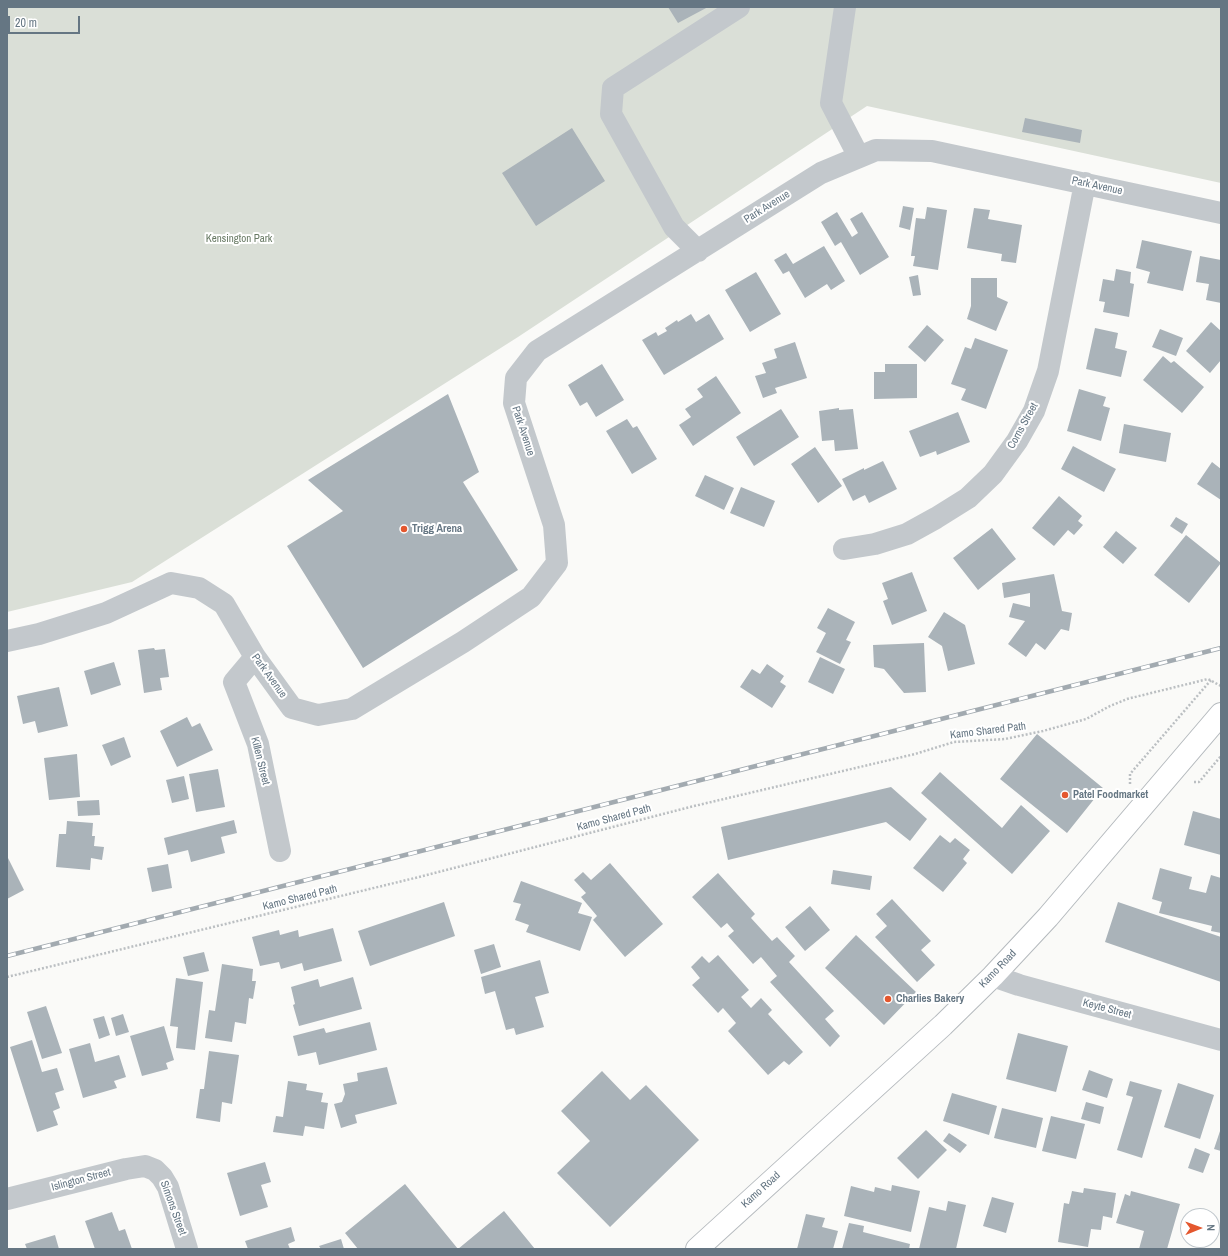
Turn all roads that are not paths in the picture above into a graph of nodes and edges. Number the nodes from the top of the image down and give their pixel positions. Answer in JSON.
{"nodes":[{"id":1,"x":739,"y":7,"type":"edge"},
{"id":2,"x":845,"y":7,"type":"edge"},
{"id":3,"x":859,"y":157,"type":"junction"},
{"id":4,"x":1085,"y":183,"type":"junction"},
{"id":5,"x":1221,"y":213,"type":"edge"},
{"id":6,"x":698,"y":251,"type":"junction"},
{"id":7,"x":844,"y":549,"type":"dead end"},
{"id":8,"x":7,"y":641,"type":"edge"},
{"id":9,"x":255,"y":657,"type":"junction"},
{"id":10,"x":1221,"y":714,"type":"edge"},
{"id":11,"x":280,"y":851,"type":"dead end"},
{"id":12,"x":993,"y":976,"type":"junction"},
{"id":13,"x":1221,"y":1040,"type":"edge"},
{"id":14,"x":155,"y":1170,"type":"joint"},
{"id":15,"x":7,"y":1199,"type":"edge"},
{"id":16,"x":187,"y":1249,"type":"edge"},
{"id":17,"x":697,"y":1249,"type":"edge"}],
"edges":[{"from":1,"to":6,"type":"street"},
{"from":2,"to":3,"type":"street"},
{"from":3,"to":4,"type":"street","name":"Park Avenue"},
{"from":3,"to":6,"type":"street","name":"Park Avenue"},
{"from":4,"to":5,"type":"street","name":"Park Avenue"},
{"from":4,"to":7,"type":"street","name":"Corns Street"},
{"from":6,"to":9,"type":"street","name":"Park Avenue"},
{"from":8,"to":9,"type":"street","name":"Park Avenue"},
{"from":9,"to":11,"type":"street","name":"Killen Street"},
{"from":10,"to":12,"type":"main road","name":"Kamo Road"},
{"from":12,"to":13,"type":"street","name":"Keyte Street"},
{"from":12,"to":17,"type":"main road","name":"Kamo Road"},
{"from":14,"to":15,"type":"street","name":"Islington Street"},
{"from":14,"to":16,"type":"street","name":"Simons Street"}]}
